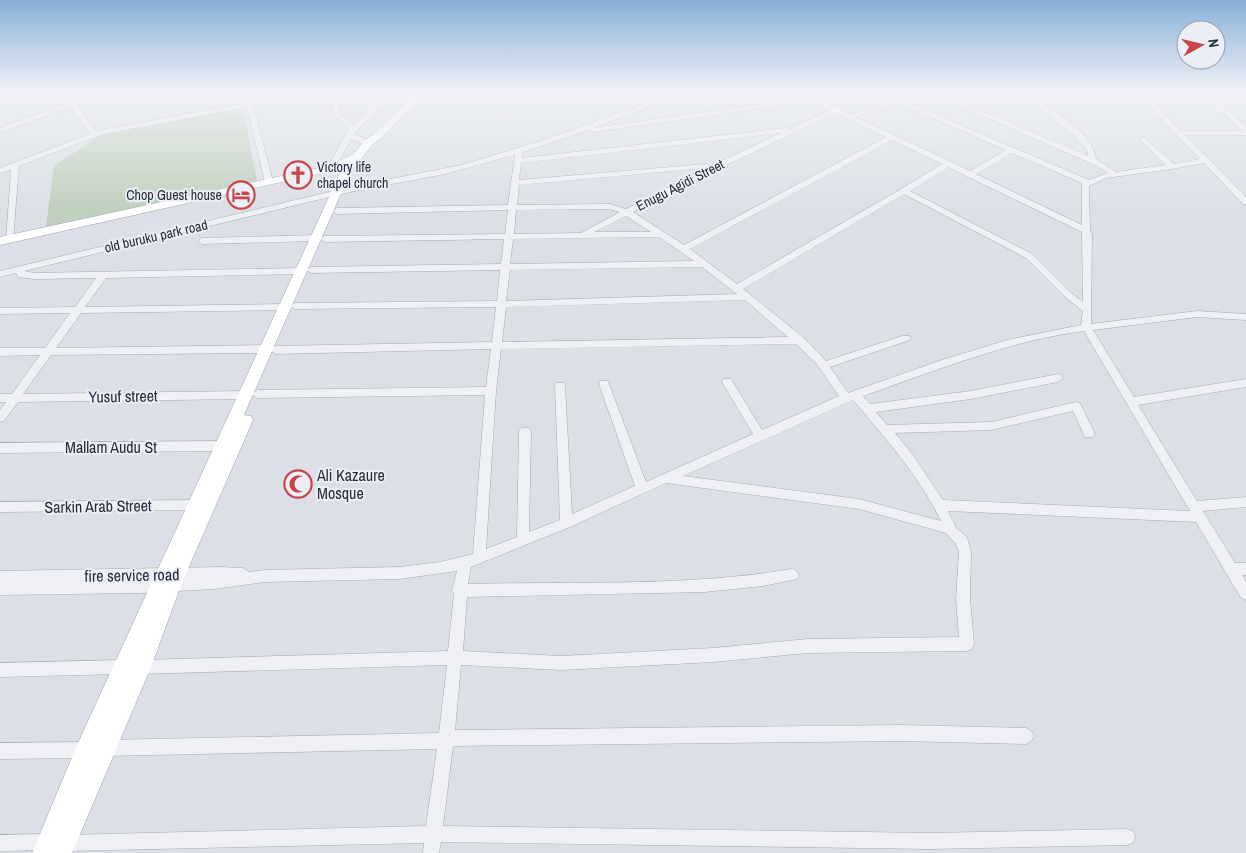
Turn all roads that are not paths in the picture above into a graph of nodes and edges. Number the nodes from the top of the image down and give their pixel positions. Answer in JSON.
{"nodes":[{"id":1,"x":91,"y":130,"type":"edge"},
{"id":2,"x":116,"y":130,"type":"edge"},
{"id":3,"x":256,"y":130,"type":"edge"},
{"id":4,"x":353,"y":130,"type":"edge"},
{"id":5,"x":383,"y":130,"type":"edge"},
{"id":6,"x":581,"y":130,"type":"edge"},
{"id":7,"x":599,"y":130,"type":"edge"},
{"id":8,"x":788,"y":130,"type":"edge"},
{"id":9,"x":794,"y":130,"type":"edge"},
{"id":10,"x":879,"y":130,"type":"edge"},
{"id":11,"x":966,"y":130,"type":"edge"},
{"id":12,"x":1020,"y":130,"type":"edge"},
{"id":13,"x":1073,"y":130,"type":"edge"},
{"id":14,"x":1175,"y":130,"type":"edge"},
{"id":15,"x":351,"y":132,"type":"junction"},
{"id":16,"x":1246,"y":132,"type":"edge"},
{"id":17,"x":1178,"y":133,"type":"junction"},
{"id":18,"x":94,"y":134,"type":"junction"},
{"id":19,"x":570,"y":134,"type":"junction"},
{"id":20,"x":893,"y":136,"type":"junction"},
{"id":21,"x":373,"y":139,"type":"junction"},
{"id":22,"x":1144,"y":139,"type":"dead end"},
{"id":23,"x":1012,"y":150,"type":"junction"},
{"id":24,"x":358,"y":154,"type":"junction"},
{"id":25,"x":519,"y":156,"type":"junction"},
{"id":26,"x":1206,"y":160,"type":"junction"},
{"id":27,"x":1092,"y":161,"type":"junction"},
{"id":28,"x":948,"y":163,"type":"junction"},
{"id":29,"x":15,"y":165,"type":"junction"},
{"id":30,"x":715,"y":167,"type":"junction"},
{"id":31,"x":1172,"y":167,"type":"junction"},
{"id":32,"x":331,"y":168,"type":"junction"},
{"id":33,"x":0,"y":171,"type":"edge"},
{"id":34,"x":345,"y":172,"type":"junction"},
{"id":35,"x":971,"y":174,"type":"junction"},
{"id":36,"x":1114,"y":174,"type":"junction"},
{"id":37,"x":269,"y":182,"type":"junction"},
{"id":38,"x":516,"y":183,"type":"junction"},
{"id":39,"x":1088,"y":184,"type":"junction"},
{"id":40,"x":904,"y":191,"type":"junction"},
{"id":41,"x":339,"y":198,"type":"junction"},
{"id":42,"x":1246,"y":202,"type":"edge"},
{"id":43,"x":513,"y":208,"type":"junction"},
{"id":44,"x":626,"y":212,"type":"junction"},
{"id":45,"x":1086,"y":230,"type":"junction"},
{"id":46,"x":659,"y":234,"type":"junction"},
{"id":47,"x":509,"y":236,"type":"junction"},
{"id":48,"x":580,"y":236,"type":"junction"},
{"id":49,"x":321,"y":238,"type":"junction"},
{"id":50,"x":4,"y":240,"type":"edge"},
{"id":51,"x":202,"y":241,"type":"dead end"},
{"id":52,"x":684,"y":249,"type":"junction"},
{"id":53,"x":703,"y":264,"type":"junction"},
{"id":54,"x":504,"y":268,"type":"junction"},
{"id":55,"x":18,"y":270,"type":"junction"},
{"id":56,"x":306,"y":271,"type":"junction"},
{"id":57,"x":0,"y":274,"type":"edge"},
{"id":58,"x":103,"y":275,"type":"junction"},
{"id":59,"x":737,"y":288,"type":"junction"},
{"id":60,"x":747,"y":297,"type":"junction"},
{"id":61,"x":500,"y":304,"type":"junction"},
{"id":62,"x":290,"y":306,"type":"junction"},
{"id":63,"x":77,"y":310,"type":"junction"},
{"id":64,"x":1088,"y":310,"type":"junction"},
{"id":65,"x":0,"y":311,"type":"edge"},
{"id":66,"x":1246,"y":317,"type":"edge"},
{"id":67,"x":1086,"y":327,"type":"junction"},
{"id":68,"x":906,"y":338,"type":"dead end"},
{"id":69,"x":800,"y":340,"type":"junction"},
{"id":70,"x":496,"y":346,"type":"junction"},
{"id":71,"x":271,"y":350,"type":"junction"},
{"id":72,"x":0,"y":352,"type":"edge"},
{"id":73,"x":48,"y":352,"type":"junction"},
{"id":74,"x":824,"y":365,"type":"junction"},
{"id":75,"x":1058,"y":378,"type":"dead end"},
{"id":76,"x":727,"y":382,"type":"dead end"},
{"id":77,"x":1246,"y":383,"type":"edge"},
{"id":78,"x":604,"y":384,"type":"dead end"},
{"id":79,"x":560,"y":386,"type":"dead end"},
{"id":80,"x":490,"y":391,"type":"junction"},
{"id":81,"x":252,"y":394,"type":"junction"},
{"id":82,"x":851,"y":396,"type":"junction"},
{"id":83,"x":0,"y":398,"type":"edge"},
{"id":84,"x":14,"y":398,"type":"junction"},
{"id":85,"x":1130,"y":402,"type":"junction"},
{"id":86,"x":867,"y":409,"type":"junction"},
{"id":87,"x":0,"y":418,"type":"edge"},
{"id":88,"x":884,"y":429,"type":"junction"},
{"id":89,"x":525,"y":431,"type":"dead end"},
{"id":90,"x":1089,"y":434,"type":"dead end"},
{"id":91,"x":760,"y":436,"type":"junction"},
{"id":92,"x":223,"y":446,"type":"junction"},
{"id":93,"x":0,"y":448,"type":"edge"},
{"id":94,"x":664,"y":478,"type":"junction"},
{"id":95,"x":642,"y":488,"type":"junction"},
{"id":96,"x":1246,"y":502,"type":"edge"},
{"id":97,"x":196,"y":505,"type":"junction"},
{"id":98,"x":940,"y":505,"type":"junction"},
{"id":99,"x":0,"y":507,"type":"edge"},
{"id":100,"x":1197,"y":512,"type":"junction"},
{"id":101,"x":566,"y":523,"type":"junction"},
{"id":102,"x":950,"y":529,"type":"junction"},
{"id":103,"x":523,"y":541,"type":"junction"},
{"id":104,"x":472,"y":561,"type":"junction"},
{"id":105,"x":1231,"y":569,"type":"junction"},
{"id":106,"x":1246,"y":569,"type":"edge"},
{"id":107,"x":792,"y":575,"type":"dead end"},
{"id":108,"x":0,"y":577,"type":"edge"},
{"id":109,"x":168,"y":580,"type":"junction"},
{"id":110,"x":0,"y":589,"type":"edge"},
{"id":111,"x":459,"y":591,"type":"junction"},
{"id":112,"x":1246,"y":594,"type":"edge"},
{"id":113,"x":455,"y":658,"type":"junction"},
{"id":114,"x":132,"y":667,"type":"junction"},
{"id":115,"x":0,"y":670,"type":"edge"},
{"id":116,"x":1026,"y":736,"type":"dead end"},
{"id":117,"x":446,"y":739,"type":"junction"},
{"id":118,"x":95,"y":749,"type":"junction"},
{"id":119,"x":0,"y":751,"type":"edge"},
{"id":120,"x":433,"y":834,"type":"junction"},
{"id":121,"x":1127,"y":837,"type":"dead end"},
{"id":122,"x":0,"y":843,"type":"edge"},
{"id":123,"x":54,"y":848,"type":"edge"},
{"id":124,"x":431,"y":853,"type":"edge"}],
"edges":[{"from":1,"to":18,"type":"street"},
{"from":2,"to":18,"type":"street"},
{"from":3,"to":37,"type":"street"},
{"from":4,"to":15,"type":"street"},
{"from":5,"to":21,"type":"main road"},
{"from":6,"to":19,"type":"street","name":"old buruku park road"},
{"from":7,"to":19,"type":"street"},
{"from":8,"to":25,"type":"street"},
{"from":9,"to":30,"type":"street","name":"Enugu Agidi Street"},
{"from":10,"to":20,"type":"street"},
{"from":11,"to":23,"type":"street"},
{"from":12,"to":27,"type":"street"},
{"from":13,"to":27,"type":"street"},
{"from":14,"to":17,"type":"street"},
{"from":15,"to":21,"type":"street"},
{"from":15,"to":32,"type":"street"},
{"from":16,"to":17,"type":"street"},
{"from":17,"to":26,"type":"street"},
{"from":18,"to":29,"type":"street"},
{"from":19,"to":25,"type":"street","name":"old buruku park road"},
{"from":20,"to":28,"type":"street"},
{"from":20,"to":52,"type":"street"},
{"from":21,"to":24,"type":"main road"},
{"from":21,"to":41,"type":"main road"},
{"from":22,"to":31,"type":"street"},
{"from":23,"to":35,"type":"street"},
{"from":23,"to":39,"type":"street"},
{"from":24,"to":32,"type":"main road"},
{"from":24,"to":34,"type":"main road"},
{"from":25,"to":38,"type":"street"},
{"from":25,"to":41,"type":"street","name":"old buruku park road"},
{"from":26,"to":31,"type":"street"},
{"from":26,"to":42,"type":"street"},
{"from":27,"to":36,"type":"street"},
{"from":28,"to":35,"type":"street"},
{"from":28,"to":40,"type":"street"},
{"from":29,"to":33,"type":"street"},
{"from":29,"to":50,"type":"street"},
{"from":30,"to":38,"type":"street"},
{"from":30,"to":44,"type":"street","name":"Enugu Agidi Street"},
{"from":31,"to":36,"type":"street"},
{"from":32,"to":34,"type":"main road"},
{"from":32,"to":37,"type":"main road"},
{"from":34,"to":41,"type":"main road"},
{"from":35,"to":45,"type":"street"},
{"from":36,"to":39,"type":"street"},
{"from":37,"to":50,"type":"main road"},
{"from":38,"to":43,"type":"street"},
{"from":39,"to":45,"type":"street"},
{"from":40,"to":59,"type":"street"},
{"from":40,"to":64,"type":"street"},
{"from":41,"to":43,"type":"street"},
{"from":41,"to":49,"type":"main road"},
{"from":41,"to":55,"type":"street","name":"old buruku park road"},
{"from":43,"to":44,"type":"street"},
{"from":43,"to":47,"type":"street"},
{"from":44,"to":46,"type":"street"},
{"from":44,"to":48,"type":"street","name":"Enugu Agidi Street"},
{"from":45,"to":64,"type":"street"},
{"from":46,"to":48,"type":"street"},
{"from":46,"to":52,"type":"street"},
{"from":47,"to":48,"type":"street"},
{"from":47,"to":49,"type":"street"},
{"from":47,"to":54,"type":"street"},
{"from":49,"to":51,"type":"street"},
{"from":49,"to":56,"type":"main road"},
{"from":52,"to":53,"type":"street"},
{"from":53,"to":54,"type":"street"},
{"from":53,"to":59,"type":"street"},
{"from":54,"to":56,"type":"street"},
{"from":54,"to":61,"type":"street"},
{"from":55,"to":57,"type":"street","name":"old buruku park road"},
{"from":55,"to":58,"type":"street"},
{"from":56,"to":58,"type":"street"},
{"from":56,"to":62,"type":"main road"},
{"from":58,"to":63,"type":"street"},
{"from":59,"to":60,"type":"street"},
{"from":60,"to":61,"type":"street"},
{"from":60,"to":69,"type":"street"},
{"from":61,"to":62,"type":"street"},
{"from":61,"to":70,"type":"street"},
{"from":62,"to":63,"type":"street"},
{"from":62,"to":71,"type":"main road"},
{"from":63,"to":65,"type":"street"},
{"from":63,"to":73,"type":"street"},
{"from":64,"to":67,"type":"street"},
{"from":66,"to":67,"type":"street"},
{"from":67,"to":82,"type":"street"},
{"from":67,"to":85,"type":"street"},
{"from":68,"to":74,"type":"street"},
{"from":69,"to":70,"type":"street"},
{"from":69,"to":74,"type":"street"},
{"from":70,"to":71,"type":"street"},
{"from":70,"to":80,"type":"street"},
{"from":71,"to":73,"type":"street"},
{"from":71,"to":81,"type":"main road"},
{"from":72,"to":73,"type":"street"},
{"from":73,"to":84,"type":"street"},
{"from":74,"to":82,"type":"street"},
{"from":75,"to":86,"type":"street"},
{"from":76,"to":91,"type":"street"},
{"from":77,"to":85,"type":"street"},
{"from":78,"to":95,"type":"street"},
{"from":79,"to":101,"type":"street"},
{"from":80,"to":81,"type":"street","name":"Yusuf street"},
{"from":80,"to":104,"type":"street"},
{"from":81,"to":84,"type":"street","name":"Yusuf street"},
{"from":81,"to":92,"type":"main road"},
{"from":81,"to":109,"type":"main road"},
{"from":82,"to":86,"type":"street"},
{"from":82,"to":91,"type":"street"},
{"from":83,"to":84,"type":"street","name":"Yusuf street"},
{"from":84,"to":87,"type":"street"},
{"from":85,"to":100,"type":"street"},
{"from":86,"to":88,"type":"street"},
{"from":88,"to":90,"type":"street"},
{"from":88,"to":98,"type":"street"},
{"from":89,"to":103,"type":"street"},
{"from":91,"to":94,"type":"street"},
{"from":92,"to":93,"type":"street","name":"Mallam Audu St"},
{"from":92,"to":97,"type":"main road"},
{"from":94,"to":95,"type":"street"},
{"from":94,"to":102,"type":"street"},
{"from":95,"to":101,"type":"street"},
{"from":96,"to":100,"type":"street"},
{"from":97,"to":99,"type":"street","name":"Sarkin Arab Street"},
{"from":97,"to":109,"type":"main road"},
{"from":98,"to":100,"type":"street"},
{"from":98,"to":102,"type":"street"},
{"from":100,"to":105,"type":"street"},
{"from":101,"to":103,"type":"street"},
{"from":102,"to":113,"type":"street"},
{"from":103,"to":104,"type":"street"},
{"from":104,"to":109,"type":"street"},
{"from":104,"to":111,"type":"street"},
{"from":105,"to":106,"type":"street"},
{"from":105,"to":112,"type":"street"},
{"from":107,"to":111,"type":"street"},
{"from":108,"to":109,"type":"street","name":"fire service road"},
{"from":109,"to":110,"type":"street"},
{"from":109,"to":114,"type":"main road"},
{"from":111,"to":113,"type":"street"},
{"from":113,"to":114,"type":"street"},
{"from":113,"to":117,"type":"street"},
{"from":114,"to":115,"type":"street"},
{"from":114,"to":118,"type":"main road"},
{"from":116,"to":117,"type":"street"},
{"from":117,"to":118,"type":"street"},
{"from":117,"to":120,"type":"street"},
{"from":118,"to":119,"type":"street"},
{"from":118,"to":123,"type":"main road"},
{"from":120,"to":121,"type":"street"},
{"from":120,"to":123,"type":"street"},
{"from":120,"to":124,"type":"street"},
{"from":122,"to":123,"type":"street"}]}
